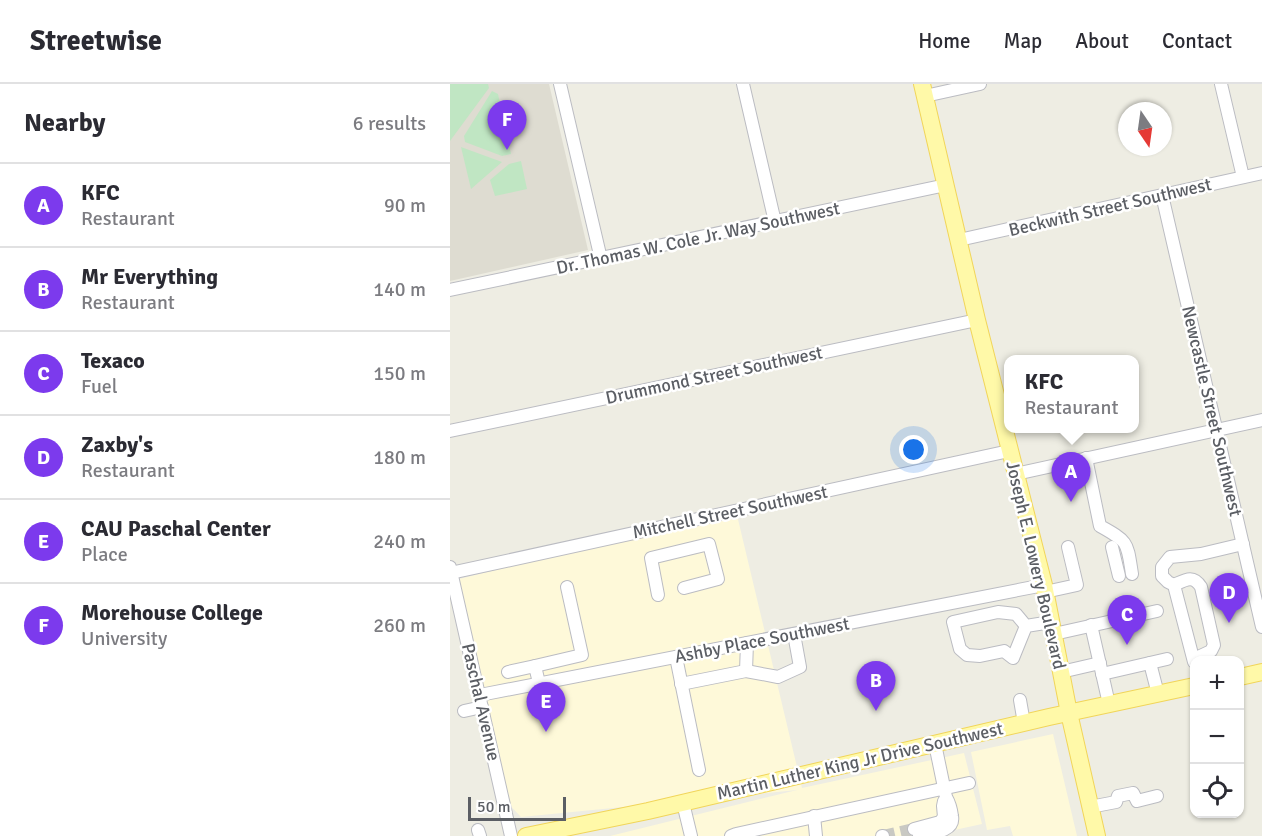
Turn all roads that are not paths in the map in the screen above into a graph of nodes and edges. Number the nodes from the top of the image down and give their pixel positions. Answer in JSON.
{"nodes":[{"id":1,"x":560,"y":84,"type":"edge"},
{"id":2,"x":743,"y":84,"type":"edge"},
{"id":3,"x":980,"y":84,"type":"edge"},
{"id":4,"x":1221,"y":84,"type":"edge"},
{"id":5,"x":924,"y":90,"type":"edge"},
{"id":6,"x":1262,"y":173,"type":"edge"},
{"id":7,"x":1243,"y":177,"type":"junction"},
{"id":8,"x":946,"y":185,"type":"junction"},
{"id":9,"x":1162,"y":195,"type":"junction"},
{"id":10,"x":775,"y":222,"type":"junction"},
{"id":11,"x":959,"y":240,"type":"junction"},
{"id":12,"x":601,"y":259,"type":"junction"},
{"id":13,"x":450,"y":290,"type":"edge"},
{"id":14,"x":977,"y":320,"type":"junction"},
{"id":15,"x":1262,"y":420,"type":"edge"},
{"id":16,"x":1004,"y":427,"type":"edge"},
{"id":17,"x":1216,"y":430,"type":"junction"},
{"id":18,"x":450,"y":431,"type":"edge"},
{"id":19,"x":1005,"y":433,"type":"edge"},
{"id":20,"x":1010,"y":451,"type":"junction"},
{"id":21,"x":1086,"y":459,"type":"junction"},
{"id":22,"x":1016,"y":474,"type":"junction"},
{"id":23,"x":1243,"y":544,"type":"junction"},
{"id":24,"x":1068,"y":547,"type":"dead end"},
{"id":25,"x":1112,"y":547,"type":"dead end"},
{"id":26,"x":451,"y":570,"type":"edge"},
{"id":27,"x":1132,"y":574,"type":"dead end"},
{"id":28,"x":1119,"y":576,"type":"dead end"},
{"id":29,"x":1174,"y":585,"type":"junction"},
{"id":30,"x":567,"y":587,"type":"dead end"},
{"id":31,"x":684,"y":588,"type":"dead end"},
{"id":32,"x":1045,"y":589,"type":"junction"},
{"id":33,"x":658,"y":595,"type":"dead end"},
{"id":34,"x":943,"y":605,"type":"junction"},
{"id":35,"x":1157,"y":611,"type":"dead end"},
{"id":36,"x":953,"y":622,"type":"junction"},
{"id":37,"x":1091,"y":625,"type":"junction"},
{"id":38,"x":1026,"y":626,"type":"junction"},
{"id":39,"x":1262,"y":627,"type":"edge"},
{"id":40,"x":1053,"y":628,"type":"junction"},
{"id":41,"x":794,"y":634,"type":"junction"},
{"id":42,"x":738,"y":642,"type":"junction"},
{"id":43,"x":1193,"y":656,"type":"edge"},
{"id":44,"x":1202,"y":656,"type":"edge"},
{"id":45,"x":676,"y":657,"type":"junction"},
{"id":46,"x":1167,"y":659,"type":"dead end"},
{"id":47,"x":550,"y":662,"type":"junction"},
{"id":48,"x":1150,"y":663,"type":"junction"},
{"id":49,"x":535,"y":666,"type":"junction"},
{"id":50,"x":1101,"y":669,"type":"junction"},
{"id":51,"x":746,"y":671,"type":"junction"},
{"id":52,"x":508,"y":672,"type":"dead end"},
{"id":53,"x":1061,"y":672,"type":"junction"},
{"id":54,"x":1262,"y":672,"type":"edge"},
{"id":55,"x":1244,"y":676,"type":"edge"},
{"id":56,"x":554,"y":680,"type":"junction"},
{"id":57,"x":539,"y":683,"type":"junction"},
{"id":58,"x":681,"y":684,"type":"junction"},
{"id":59,"x":1190,"y":690,"type":"edge"},
{"id":60,"x":1158,"y":694,"type":"junction"},
{"id":61,"x":1020,"y":700,"type":"dead end"},
{"id":62,"x":481,"y":701,"type":"junction"},
{"id":63,"x":1109,"y":704,"type":"junction"},
{"id":64,"x":464,"y":711,"type":"dead end"},
{"id":65,"x":1069,"y":713,"type":"junction"},
{"id":66,"x":1024,"y":723,"type":"junction"},
{"id":67,"x":935,"y":744,"type":"junction"},
{"id":68,"x":699,"y":770,"type":"dead end"},
{"id":69,"x":969,"y":783,"type":"dead end"},
{"id":70,"x":945,"y":792,"type":"junction"},
{"id":71,"x":1157,"y":796,"type":"dead end"},
{"id":72,"x":683,"y":802,"type":"junction"},
{"id":73,"x":1090,"y":807,"type":"junction"},
{"id":74,"x":815,"y":819,"type":"junction"},
{"id":75,"x":917,"y":832,"type":"tunnel mouth"},
{"id":76,"x":511,"y":836,"type":"edge"},
{"id":77,"x":526,"y":836,"type":"edge"},
{"id":78,"x":691,"y":836,"type":"edge"},
{"id":79,"x":730,"y":836,"type":"edge"},
{"id":80,"x":816,"y":836,"type":"edge"},
{"id":81,"x":823,"y":836,"type":"edge"},
{"id":82,"x":1097,"y":836,"type":"edge"}],
"edges":[{"from":1,"to":12,"type":"street"},
{"from":2,"to":10,"type":"street"},
{"from":3,"to":5,"type":"street"},
{"from":4,"to":7,"type":"street"},
{"from":5,"to":8,"type":"main road","name":"Joseph E. Lowery Boulevard"},
{"from":6,"to":7,"type":"street","name":"Beckwith Street Southwest"},
{"from":7,"to":9,"type":"street","name":"Beckwith Street Southwest"},
{"from":8,"to":10,"type":"street","name":"Dr. Thomas W. Cole Jr. Way Southwest"},
{"from":8,"to":11,"type":"main road","name":"Joseph E. Lowery Boulevard"},
{"from":9,"to":11,"type":"street","name":"Beckwith Street Southwest"},
{"from":9,"to":17,"type":"street","name":"Newcastle Street Southwest"},
{"from":10,"to":12,"type":"street","name":"Dr. Thomas W. Cole Jr. Way Southwest"},
{"from":11,"to":14,"type":"main road","name":"Joseph E. Lowery Boulevard"},
{"from":12,"to":13,"type":"street","name":"Dr. Thomas W. Cole Jr. Way Southwest"},
{"from":14,"to":16,"type":"main road","name":"Joseph E. Lowery Boulevard"},
{"from":14,"to":18,"type":"street","name":"Drummond Street Southwest"},
{"from":15,"to":17,"type":"street"},
{"from":17,"to":21,"type":"street"},
{"from":17,"to":23,"type":"street","name":"Newcastle Street Southwest"},
{"from":19,"to":20,"type":"main road","name":"Joseph E. Lowery Boulevard"},
{"from":20,"to":22,"type":"main road","name":"Joseph E. Lowery Boulevard"},
{"from":20,"to":26,"type":"street","name":"Mitchell Street Southwest"},
{"from":21,"to":22,"type":"street"},
{"from":21,"to":27,"type":"street"},
{"from":22,"to":32,"type":"main road","name":"Joseph E. Lowery Boulevard"},
{"from":23,"to":29,"type":"street"},
{"from":23,"to":39,"type":"street","name":"Newcastle Street Southwest"},
{"from":24,"to":32,"type":"street","name":"Ashby Place Southwest"},
{"from":25,"to":28,"type":"street"},
{"from":26,"to":62,"type":"street","name":"Paschal Avenue"},
{"from":29,"to":43,"type":"street"},
{"from":29,"to":44,"type":"street"},
{"from":30,"to":47,"type":"street"},
{"from":31,"to":33,"type":"street"},
{"from":32,"to":34,"type":"street","name":"Ashby Place Southwest"},
{"from":32,"to":40,"type":"main road","name":"Joseph E. Lowery Boulevard"},
{"from":34,"to":36,"type":"street"},
{"from":34,"to":41,"type":"street","name":"Ashby Place Southwest"},
{"from":35,"to":37,"type":"street"},
{"from":36,"to":38,"type":"street"},
{"from":36,"to":38,"type":"street"},
{"from":37,"to":40,"type":"street"},
{"from":37,"to":50,"type":"street"},
{"from":38,"to":40,"type":"street"},
{"from":40,"to":53,"type":"main road","name":"Joseph E. Lowery Boulevard"},
{"from":41,"to":42,"type":"street","name":"Ashby Place Southwest"},
{"from":41,"to":51,"type":"street"},
{"from":42,"to":45,"type":"street","name":"Ashby Place Southwest"},
{"from":42,"to":51,"type":"street"},
{"from":45,"to":56,"type":"street","name":"Ashby Place Southwest"},
{"from":45,"to":58,"type":"street"},
{"from":46,"to":48,"type":"street"},
{"from":47,"to":49,"type":"street"},
{"from":47,"to":56,"type":"street"},
{"from":48,"to":50,"type":"street"},
{"from":48,"to":60,"type":"street"},
{"from":49,"to":52,"type":"street"},
{"from":49,"to":57,"type":"street"},
{"from":50,"to":53,"type":"street"},
{"from":50,"to":63,"type":"street"},
{"from":51,"to":58,"type":"street"},
{"from":53,"to":65,"type":"main road","name":"Joseph E. Lowery Boulevard"},
{"from":54,"to":55,"type":"main road"},
{"from":56,"to":57,"type":"street","name":"Ashby Place Southwest"},
{"from":57,"to":62,"type":"street","name":"Ashby Place Southwest"},
{"from":58,"to":68,"type":"street"},
{"from":59,"to":60,"type":"main road","name":"Martin Luther King Jr Drive Southwest"},
{"from":60,"to":63,"type":"main road","name":"Martin Luther King Jr Drive Southwest"},
{"from":61,"to":66,"type":"street"},
{"from":62,"to":64,"type":"street","name":"Ashby Place Southwest"},
{"from":62,"to":76,"type":"street","name":"Paschal Avenue"},
{"from":63,"to":65,"type":"main road","name":"Martin Luther King Jr Drive Southwest"},
{"from":65,"to":66,"type":"main road","name":"Martin Luther King Jr Drive Southwest"},
{"from":65,"to":73,"type":"main road","name":"Joseph E. Lowery Boulevard"},
{"from":66,"to":67,"type":"main road","name":"Martin Luther King Jr Drive Southwest"},
{"from":67,"to":70,"type":"street"},
{"from":67,"to":72,"type":"main road","name":"Martin Luther King Jr Drive Southwest"},
{"from":69,"to":70,"type":"street"},
{"from":70,"to":74,"type":"street"},
{"from":70,"to":75,"type":"street"},
{"from":71,"to":73,"type":"street"},
{"from":72,"to":77,"type":"main road","name":"Martin Luther King Jr Drive Southwest"},
{"from":72,"to":78,"type":"street"},
{"from":73,"to":82,"type":"main road","name":"Joseph E. Lowery Boulevard"},
{"from":74,"to":79,"type":"street"},
{"from":74,"to":80,"type":"street"},
{"from":74,"to":81,"type":"street"}]}
